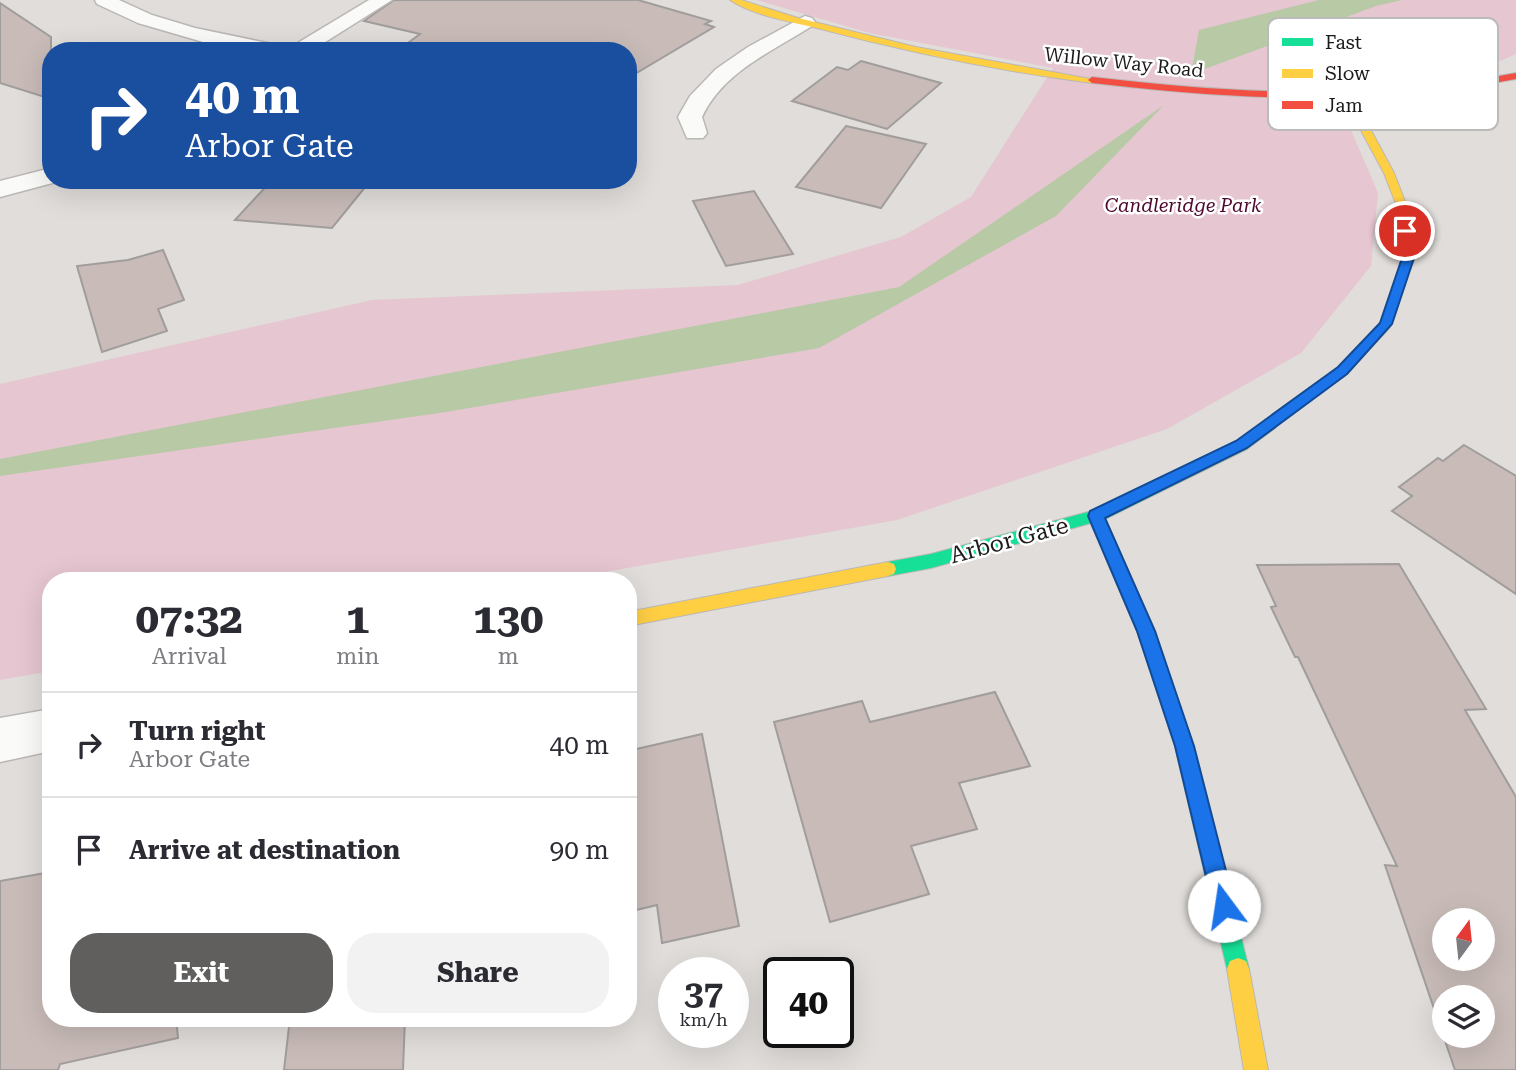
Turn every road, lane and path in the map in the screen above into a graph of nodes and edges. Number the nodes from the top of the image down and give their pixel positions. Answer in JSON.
{"nodes":[{"id":1,"x":104,"y":0,"type":"edge"},
{"id":2,"x":383,"y":0,"type":"edge"},
{"id":3,"x":734,"y":0,"type":"edge"},
{"id":4,"x":827,"y":9,"type":"dead end"},
{"id":5,"x":805,"y":22,"type":"junction"},
{"id":6,"x":231,"y":42,"type":"edge"},
{"id":7,"x":311,"y":42,"type":"edge"},
{"id":8,"x":1516,"y":76,"type":"edge"},
{"id":9,"x":1498,"y":80,"type":"edge"},
{"id":10,"x":1268,"y":97,"type":"edge"},
{"id":11,"x":1366,"y":130,"type":"edge"},
{"id":12,"x":695,"y":134,"type":"dead end"},
{"id":13,"x":42,"y":178,"type":"edge"},
{"id":14,"x":0,"y":189,"type":"edge"},
{"id":15,"x":1096,"y":516,"type":"junction"},
{"id":16,"x":637,"y":618,"type":"edge"},
{"id":17,"x":42,"y":732,"type":"edge"},
{"id":18,"x":0,"y":740,"type":"edge"},
{"id":19,"x":1256,"y":1070,"type":"edge"}],
"edges":[{"from":1,"to":6,"type":"street"},
{"from":2,"to":7,"type":"street"},
{"from":3,"to":5,"type":"street","name":"Willow Way Road"},
{"from":4,"to":5,"type":"street"},
{"from":5,"to":10,"type":"street","name":"Willow Way Road"},
{"from":5,"to":12,"type":"street"},
{"from":8,"to":9,"type":"street","name":"Willow Way Road"},
{"from":11,"to":15,"type":"street","name":"Arbor Gate"},
{"from":13,"to":14,"type":"street"},
{"from":15,"to":16,"type":"street","name":"Arbor Gate"},
{"from":15,"to":19,"type":"street"},
{"from":17,"to":18,"type":"street"}]}
